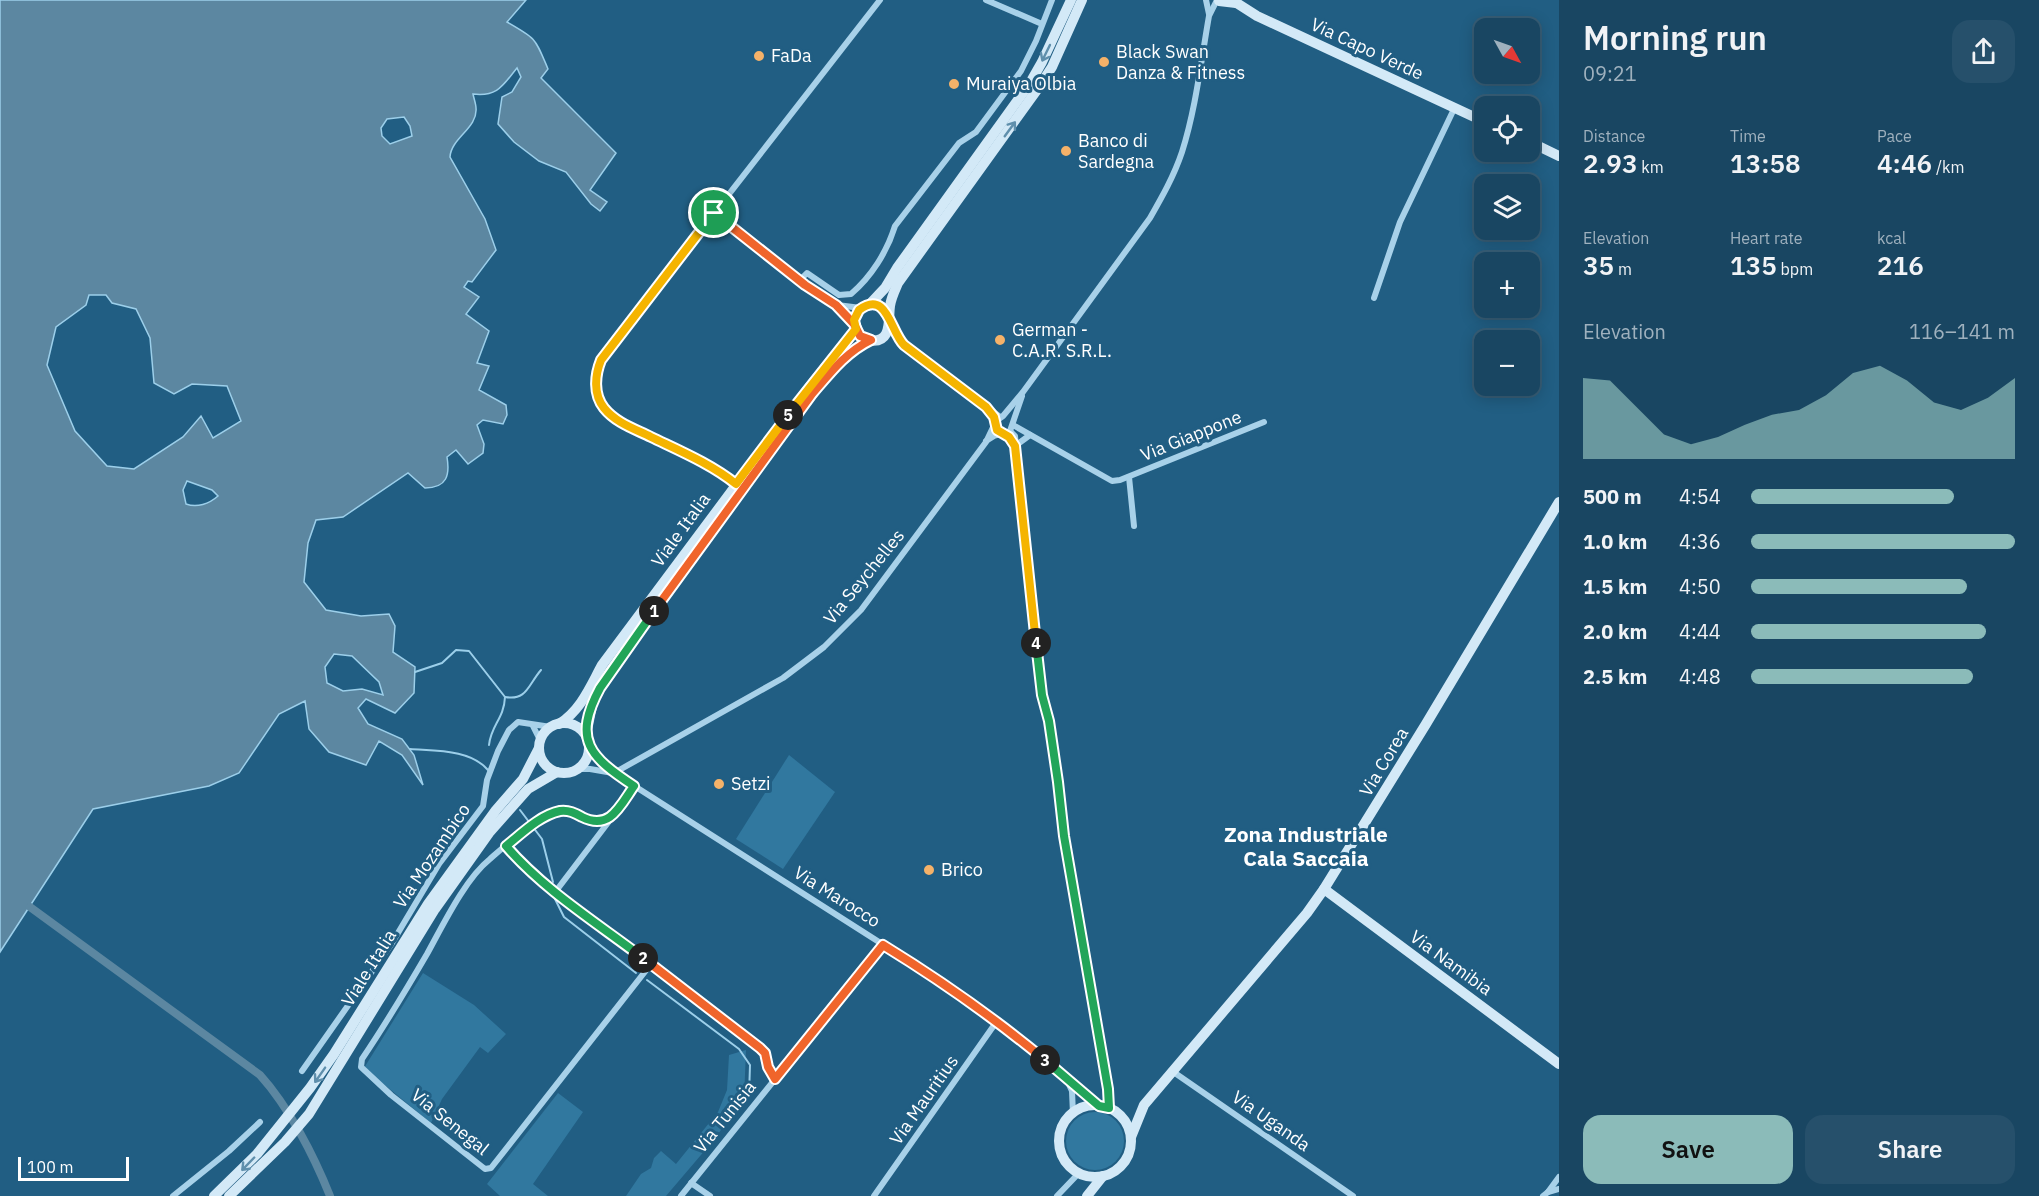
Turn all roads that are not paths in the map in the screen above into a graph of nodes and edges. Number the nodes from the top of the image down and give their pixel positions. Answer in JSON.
{"nodes":[{"id":1,"x":880,"y":0,"type":"edge"},
{"id":2,"x":986,"y":0,"type":"edge"},
{"id":3,"x":1052,"y":0,"type":"edge"},
{"id":4,"x":1071,"y":0,"type":"edge"},
{"id":5,"x":1082,"y":0,"type":"edge"},
{"id":6,"x":1213,"y":0,"type":"edge"},
{"id":7,"x":1234,"y":2,"type":"edge"},
{"id":8,"x":1042,"y":24,"type":"junction"},
{"id":9,"x":1454,"y":109,"type":"junction"},
{"id":10,"x":1474,"y":117,"type":"edge"},
{"id":11,"x":1540,"y":147,"type":"edge"},
{"id":12,"x":1559,"y":156,"type":"edge"},
{"id":13,"x":714,"y":213,"type":"junction"},
{"id":14,"x":799,"y":280,"type":"junction"},
{"id":15,"x":1374,"y":298,"type":"dead end"},
{"id":16,"x":836,"y":305,"type":"junction"},
{"id":17,"x":865,"y":306,"type":"junction"},
{"id":18,"x":890,"y":320,"type":"junction"},
{"id":19,"x":855,"y":327,"type":"junction"},
{"id":20,"x":876,"y":339,"type":"junction"},
{"id":21,"x":904,"y":345,"type":"junction"},
{"id":22,"x":1023,"y":392,"type":"junction"},
{"id":23,"x":998,"y":419,"type":"junction"},
{"id":24,"x":1264,"y":422,"type":"dead end"},
{"id":25,"x":1008,"y":429,"type":"junction"},
{"id":26,"x":1030,"y":435,"type":"junction"},
{"id":27,"x":986,"y":442,"type":"junction"},
{"id":28,"x":1015,"y":446,"type":"junction"},
{"id":29,"x":1129,"y":477,"type":"junction"},
{"id":30,"x":736,"y":484,"type":"junction"},
{"id":31,"x":1559,"y":502,"type":"edge"},
{"id":32,"x":1134,"y":526,"type":"dead end"},
{"id":33,"x":555,"y":725,"type":"junction"},
{"id":34,"x":533,"y":726,"type":"junction"},
{"id":35,"x":586,"y":735,"type":"junction"},
{"id":36,"x":540,"y":744,"type":"junction"},
{"id":37,"x":589,"y":747,"type":"junction"},
{"id":38,"x":577,"y":770,"type":"junction"},
{"id":39,"x":557,"y":772,"type":"junction"},
{"id":40,"x":614,"y":773,"type":"junction"},
{"id":41,"x":634,"y":786,"type":"junction"},
{"id":42,"x":613,"y":816,"type":"junction"},
{"id":43,"x":506,"y":846,"type":"junction"},
{"id":44,"x":1324,"y":889,"type":"junction"},
{"id":45,"x":556,"y":891,"type":"junction"},
{"id":46,"x":883,"y":945,"type":"junction"},
{"id":47,"x":651,"y":964,"type":"junction"},
{"id":48,"x":998,"y":1021,"type":"junction"},
{"id":49,"x":1559,"y":1064,"type":"edge"},
{"id":50,"x":302,"y":1071,"type":"dead end"},
{"id":51,"x":1172,"y":1071,"type":"junction"},
{"id":52,"x":1066,"y":1077,"type":"junction"},
{"id":53,"x":775,"y":1079,"type":"junction"},
{"id":54,"x":1144,"y":1105,"type":"junction"},
{"id":55,"x":1104,"y":1107,"type":"junction"},
{"id":56,"x":1073,"y":1114,"type":"junction"},
{"id":57,"x":1119,"y":1115,"type":"junction"},
{"id":58,"x":260,"y":1122,"type":"dead end"},
{"id":59,"x":1131,"y":1137,"type":"junction"},
{"id":60,"x":1082,"y":1175,"type":"junction"},
{"id":61,"x":1103,"y":1176,"type":"junction"},
{"id":62,"x":1559,"y":1177,"type":"edge"},
{"id":63,"x":245,"y":1182,"type":"junction"},
{"id":64,"x":691,"y":1183,"type":"junction"},
{"id":65,"x":1559,"y":1188,"type":"edge"},
{"id":66,"x":1546,"y":1194,"type":"edge"},
{"id":67,"x":173,"y":1196,"type":"edge"},
{"id":68,"x":214,"y":1196,"type":"edge"},
{"id":69,"x":229,"y":1196,"type":"edge"},
{"id":70,"x":237,"y":1196,"type":"edge"},
{"id":71,"x":681,"y":1196,"type":"edge"},
{"id":72,"x":711,"y":1196,"type":"edge"},
{"id":73,"x":874,"y":1196,"type":"edge"},
{"id":74,"x":1058,"y":1196,"type":"edge"},
{"id":75,"x":1086,"y":1196,"type":"edge"},
{"id":76,"x":1353,"y":1196,"type":"edge"}],
"edges":[{"from":1,"to":13,"type":"street"},
{"from":2,"to":8,"type":"street"},
{"from":3,"to":8,"type":"street"},
{"from":4,"to":17,"type":"main road","one_way":true},
{"from":18,"to":5,"type":"main road","one_way":true},
{"from":6,"to":7,"type":"main road","name":"Via Capo Verde"},
{"from":6,"to":22,"type":"street","name":"Via Seychelles"},
{"from":7,"to":9,"type":"main road","name":"Via Capo Verde"},
{"from":8,"to":14,"type":"street"},
{"from":9,"to":10,"type":"main road","name":"Via Capo Verde"},
{"from":9,"to":15,"type":"street"},
{"from":11,"to":12,"type":"main road"},
{"from":13,"to":14,"type":"street"},
{"from":13,"to":30,"type":"street"},
{"from":14,"to":16,"type":"street"},
{"from":16,"to":17,"type":"street"},
{"from":16,"to":19,"type":"street"},
{"from":17,"to":18,"type":"main road"},
{"from":17,"to":19,"type":"main road"},
{"from":18,"to":20,"type":"main road"},
{"from":18,"to":21,"type":"street"},
{"from":19,"to":20,"type":"main road"},
{"from":19,"to":30,"type":"main road","name":"Viale Italia"},
{"from":20,"to":21,"type":"street"},
{"from":20,"to":35,"type":"main road","name":"Viale Italia"},
{"from":21,"to":23,"type":"street"},
{"from":22,"to":23,"type":"street","name":"Via Seychelles"},
{"from":22,"to":25,"type":"street","name":"Via Seychelles"},
{"from":23,"to":25,"type":"street"},
{"from":23,"to":25,"type":"street","name":"Via Giappone"},
{"from":23,"to":27,"type":"street","name":"Via Seychelles"},
{"from":24,"to":29,"type":"street","name":"Via Giappone"},
{"from":25,"to":26,"type":"street","name":"Via Giappone"},
{"from":25,"to":27,"type":"street","name":"Via Seychelles"},
{"from":25,"to":28,"type":"street"},
{"from":26,"to":28,"type":"street"},
{"from":26,"to":29,"type":"street","name":"Via Giappone"},
{"from":27,"to":40,"type":"street","name":"Via Seychelles"},
{"from":28,"to":55,"type":"street"},
{"from":29,"to":32,"type":"street","name":"Via Giappone"},
{"from":30,"to":33,"type":"main road","name":"Viale Italia"},
{"from":31,"to":44,"type":"main road","name":"Via Corea"},
{"from":33,"to":34,"type":"street","name":"Via Mozambico"},
{"from":33,"to":35,"type":"main road"},
{"from":33,"to":36,"type":"main road"},
{"from":34,"to":36,"type":"street"},
{"from":34,"to":50,"type":"street","name":"Via Mozambico"},
{"from":35,"to":37,"type":"main road"},
{"from":36,"to":39,"type":"main road"},
{"from":36,"to":68,"type":"main road","name":"Viale Italia","one_way":true},
{"from":37,"to":38,"type":"main road"},
{"from":37,"to":40,"type":"street","name":"Via Marocco"},
{"from":38,"to":39,"type":"main road"},
{"from":38,"to":40,"type":"street","name":"Via Marocco"},
{"from":39,"to":63,"type":"main road","name":"Viale Italia"},
{"from":40,"to":41,"type":"street","name":"Via Marocco"},
{"from":41,"to":42,"type":"street"},
{"from":41,"to":46,"type":"street","name":"Via Marocco"},
{"from":42,"to":43,"type":"street","name":"Via Senegal"},
{"from":42,"to":45,"type":"street"},
{"from":43,"to":45,"type":"street"},
{"from":43,"to":47,"type":"street","name":"Via Senegal"},
{"from":44,"to":49,"type":"main road","name":"Via Namibia"},
{"from":44,"to":51,"type":"main road","name":"Via Corea"},
{"from":45,"to":47,"type":"street"},
{"from":46,"to":48,"type":"street","name":"Via Marocco"},
{"from":46,"to":53,"type":"street","name":"Via Tunisia"},
{"from":47,"to":53,"type":"street"},
{"from":48,"to":52,"type":"street","name":"Via Marocco"},
{"from":48,"to":73,"type":"street","name":"Via Mauritius"},
{"from":51,"to":54,"type":"main road","name":"Via Corea"},
{"from":51,"to":76,"type":"street","name":"Via Uganda"},
{"from":52,"to":55,"type":"street","name":"Via Marocco"},
{"from":52,"to":56,"type":"street"},
{"from":53,"to":64,"type":"street","name":"Via Tunisia"},
{"from":54,"to":57,"type":"main road"},
{"from":54,"to":59,"type":"main road"},
{"from":55,"to":56,"type":"main road"},
{"from":55,"to":57,"type":"main road"},
{"from":56,"to":60,"type":"main road"},
{"from":57,"to":59,"type":"main road"},
{"from":58,"to":67,"type":"street"},
{"from":59,"to":61,"type":"main road"},
{"from":60,"to":61,"type":"main road"},
{"from":60,"to":74,"type":"street"},
{"from":60,"to":75,"type":"main road"},
{"from":61,"to":75,"type":"main road"},
{"from":62,"to":66,"type":"street"},
{"from":63,"to":69,"type":"main road","name":"Viale Italia"},
{"from":63,"to":70,"type":"street"},
{"from":64,"to":71,"type":"street","name":"Via Tunisia"},
{"from":64,"to":72,"type":"street"},
{"from":65,"to":66,"type":"street"}]}
